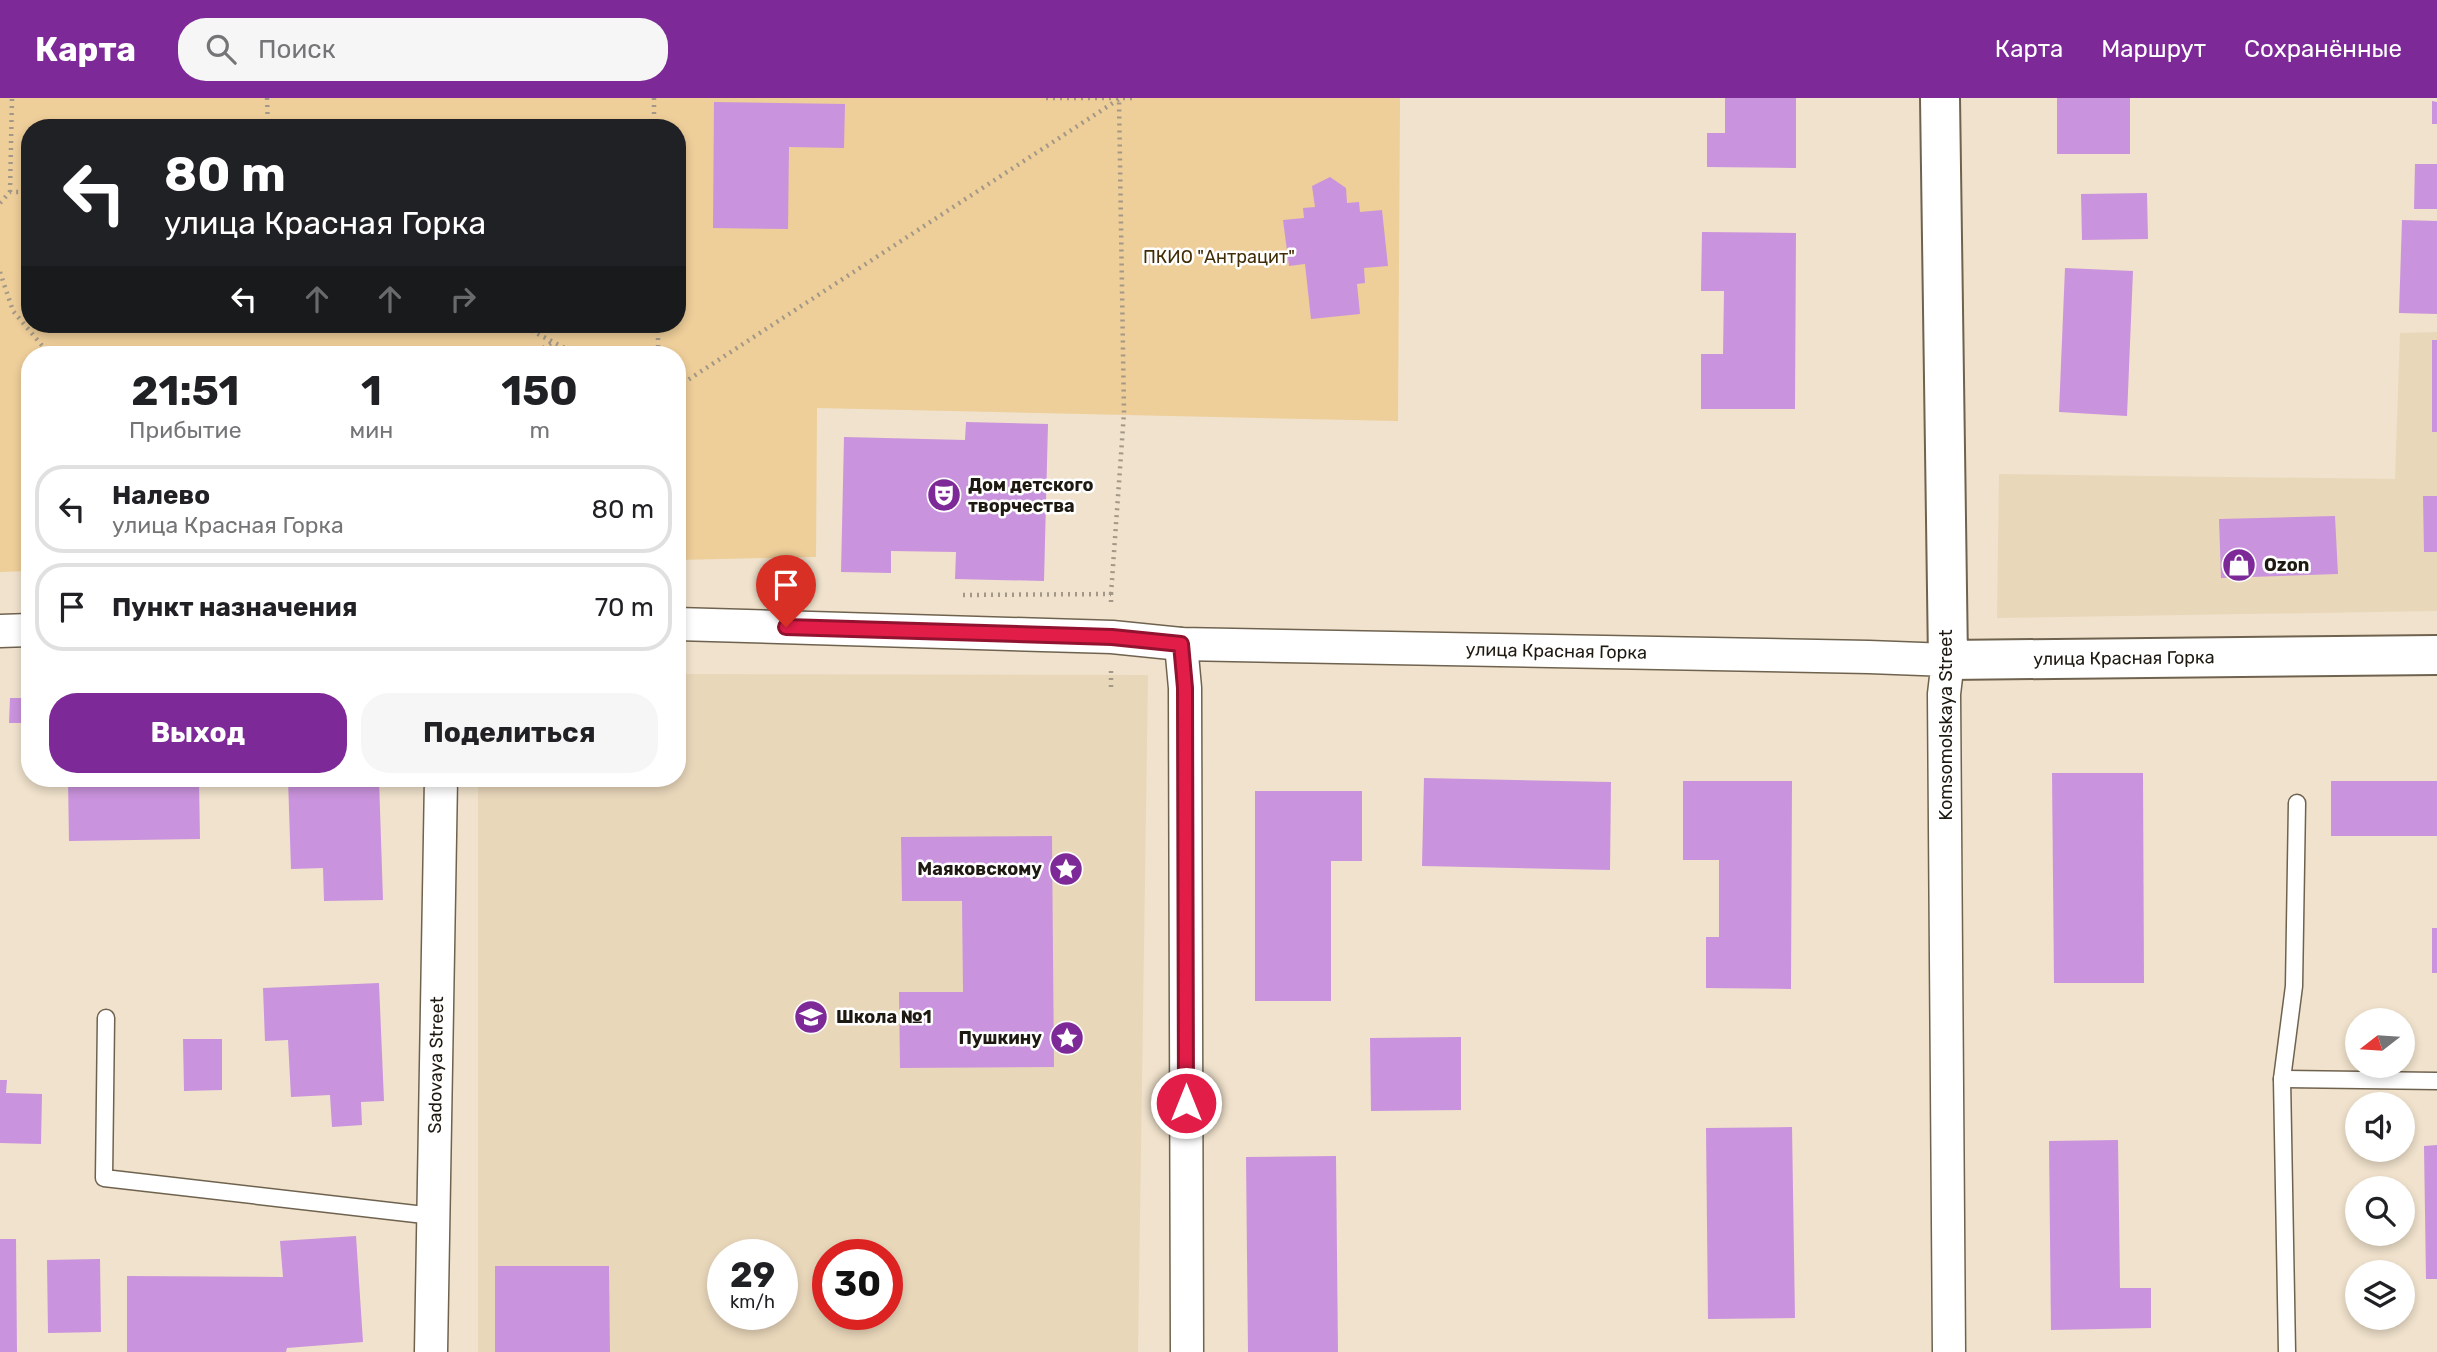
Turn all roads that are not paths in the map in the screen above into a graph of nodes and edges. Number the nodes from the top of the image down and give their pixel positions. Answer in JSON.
{"nodes":[{"id":1,"x":1940,"y":98,"type":"edge"},
{"id":2,"x":686,"y":624,"type":"edge"},
{"id":3,"x":21,"y":630,"type":"edge"},
{"id":4,"x":0,"y":631,"type":"edge"},
{"id":5,"x":1181,"y":644,"type":"junction"},
{"id":6,"x":2437,"y":655,"type":"edge"},
{"id":7,"x":1948,"y":660,"type":"junction"},
{"id":8,"x":441,"y":787,"type":"edge"},
{"id":9,"x":2297,"y":803,"type":"dead end"},
{"id":10,"x":106,"y":1018,"type":"dead end"},
{"id":11,"x":2282,"y":1079,"type":"junction"},
{"id":12,"x":2437,"y":1081,"type":"edge"},
{"id":13,"x":433,"y":1216,"type":"junction"},
{"id":14,"x":431,"y":1352,"type":"edge"},
{"id":15,"x":1187,"y":1352,"type":"edge"},
{"id":16,"x":1949,"y":1352,"type":"edge"},
{"id":17,"x":2287,"y":1352,"type":"edge"}],
"edges":[{"from":1,"to":7,"type":"street","name":"Komsomolskaya Street"},
{"from":2,"to":5,"type":"street","name":"улица Красная Горка"},
{"from":3,"to":4,"type":"street"},
{"from":5,"to":7,"type":"street","name":"улица Красная Горка"},
{"from":5,"to":15,"type":"street"},
{"from":6,"to":7,"type":"street","name":"улица Красная Горка"},
{"from":7,"to":16,"type":"street","name":"Komsomolskaya Street"},
{"from":8,"to":13,"type":"street","name":"Sadovaya Street"},
{"from":9,"to":11,"type":"lane"},
{"from":10,"to":13,"type":"lane"},
{"from":11,"to":12,"type":"lane"},
{"from":11,"to":17,"type":"lane"},
{"from":13,"to":14,"type":"street","name":"Sadovaya Street"}]}
